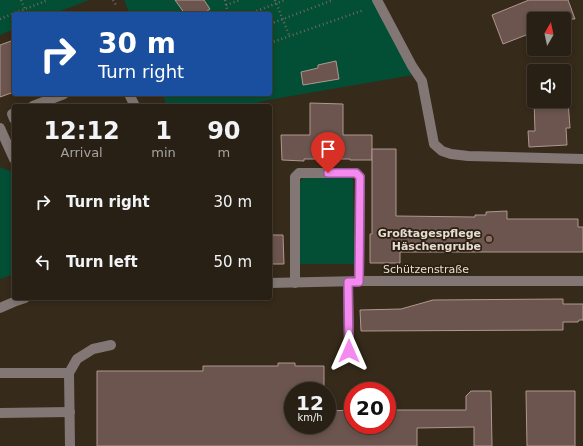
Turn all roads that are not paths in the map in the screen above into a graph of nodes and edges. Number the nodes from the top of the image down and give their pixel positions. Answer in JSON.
{"nodes":[{"id":1,"x":377,"y":0,"type":"edge"},
{"id":2,"x":59,"y":96,"type":"edge"},
{"id":3,"x":38,"y":104,"type":"edge"},
{"id":4,"x":1,"y":133,"type":"edge"},
{"id":5,"x":12,"y":155,"type":"edge"},
{"id":6,"x":583,"y":159,"type":"edge"},
{"id":7,"x":583,"y":281,"type":"edge"},
{"id":8,"x":348,"y":282,"type":"junction"},
{"id":9,"x":359,"y":282,"type":"junction"},
{"id":10,"x":272,"y":283,"type":"edge"},
{"id":11,"x":295,"y":283,"type":"junction"},
{"id":12,"x":19,"y":300,"type":"edge"},
{"id":13,"x":0,"y":308,"type":"edge"},
{"id":14,"x":111,"y":345,"type":"dead end"},
{"id":15,"x":349,"y":351,"type":"dead end"},
{"id":16,"x":0,"y":373,"type":"edge"},
{"id":17,"x":69,"y":373,"type":"junction"},
{"id":18,"x":70,"y":412,"type":"junction"},
{"id":19,"x":0,"y":413,"type":"edge"},
{"id":20,"x":70,"y":446,"type":"edge"}],
"edges":[{"from":1,"to":6,"type":"street"},
{"from":2,"to":3,"type":"street"},
{"from":4,"to":5,"type":"street"},
{"from":7,"to":9,"type":"street","name":"Schützenstraße"},
{"from":8,"to":9,"type":"street","name":"Schützenstraße"},
{"from":8,"to":11,"type":"street","name":"Schützenstraße"},
{"from":8,"to":15,"type":"street"},
{"from":9,"to":11,"type":"street"},
{"from":10,"to":11,"type":"street","name":"Schützenstraße"},
{"from":12,"to":13,"type":"street"},
{"from":14,"to":17,"type":"street"},
{"from":16,"to":17,"type":"street"},
{"from":17,"to":18,"type":"street"},
{"from":18,"to":19,"type":"street"},
{"from":18,"to":20,"type":"street"}]}
